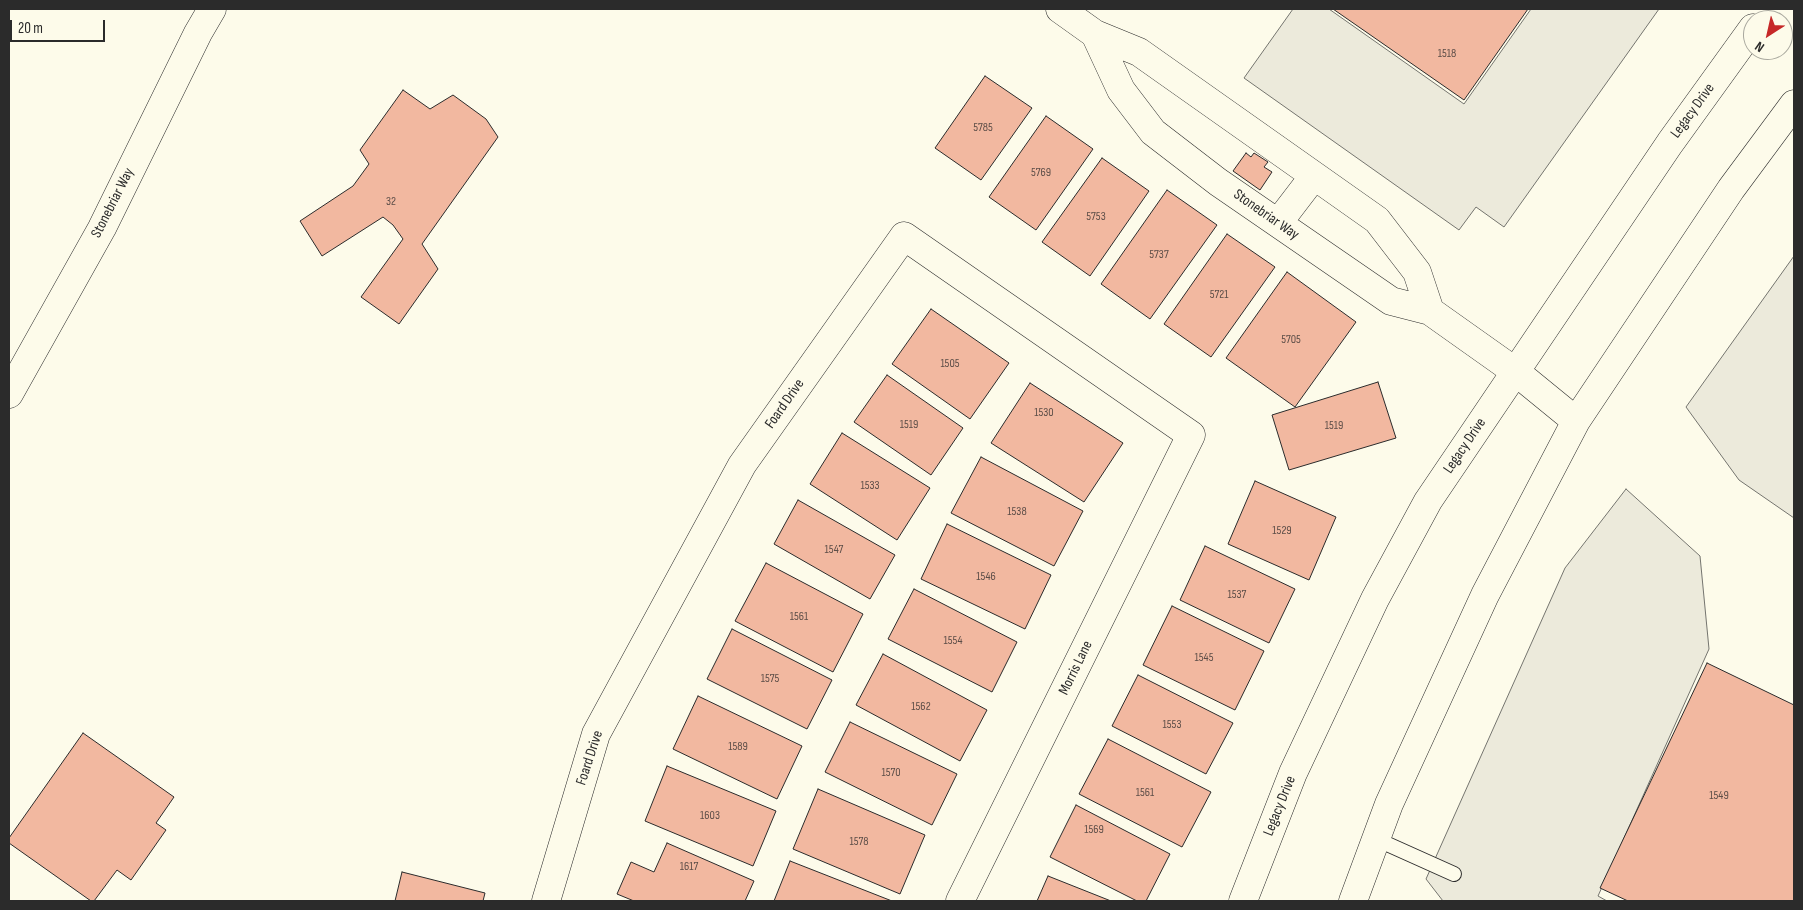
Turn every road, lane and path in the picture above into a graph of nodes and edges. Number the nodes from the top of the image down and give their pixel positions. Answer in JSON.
{"nodes":[{"id":1,"x":212,"y":9,"type":"edge"},
{"id":2,"x":1060,"y":9,"type":"edge"},
{"id":3,"x":1095,"y":34,"type":"junction"},
{"id":4,"x":1743,"y":42,"type":"edge"},
{"id":5,"x":1794,"y":104,"type":"edge"},
{"id":6,"x":1314,"y":176,"type":"junction"},
{"id":7,"x":1278,"y":224,"type":"junction"},
{"id":8,"x":1430,"y":311,"type":"junction"},
{"id":9,"x":1516,"y":372,"type":"junction"},
{"id":10,"x":9,"y":394,"type":"edge"},
{"id":11,"x":1576,"y":422,"type":"junction"},
{"id":12,"x":1191,"y":435,"type":"joint"},
{"id":13,"x":1376,"y":839,"type":"junction"},
{"id":14,"x":1454,"y":874,"type":"dead end"},
{"id":15,"x":546,"y":901,"type":"edge"},
{"id":16,"x":960,"y":901,"type":"edge"},
{"id":17,"x":1242,"y":901,"type":"edge"},
{"id":18,"x":1353,"y":901,"type":"edge"}],
"edges":[{"from":1,"to":10,"type":"street","name":"Stonebriar Way"},
{"from":2,"to":3,"type":"street","name":"Stonebriar Way"},
{"from":3,"to":6,"type":"street"},
{"from":3,"to":7,"type":"street","name":"Stonebriar Way"},
{"from":4,"to":9,"type":"street","name":"Legacy Drive"},
{"from":5,"to":11,"type":"street"},
{"from":6,"to":7,"type":"street"},
{"from":6,"to":8,"type":"street"},
{"from":7,"to":8,"type":"street","name":"Stonebriar Way"},
{"from":8,"to":9,"type":"street","name":"Stonebriar Way"},
{"from":9,"to":11,"type":"street","name":"Stonebriar Way"},
{"from":9,"to":17,"type":"street","name":"Legacy Drive"},
{"from":11,"to":13,"type":"street"},
{"from":12,"to":15,"type":"street","name":"Foard Drive"},
{"from":12,"to":16,"type":"street","name":"Morris Lane"},
{"from":13,"to":14,"type":"lane"},
{"from":13,"to":18,"type":"street"}]}
